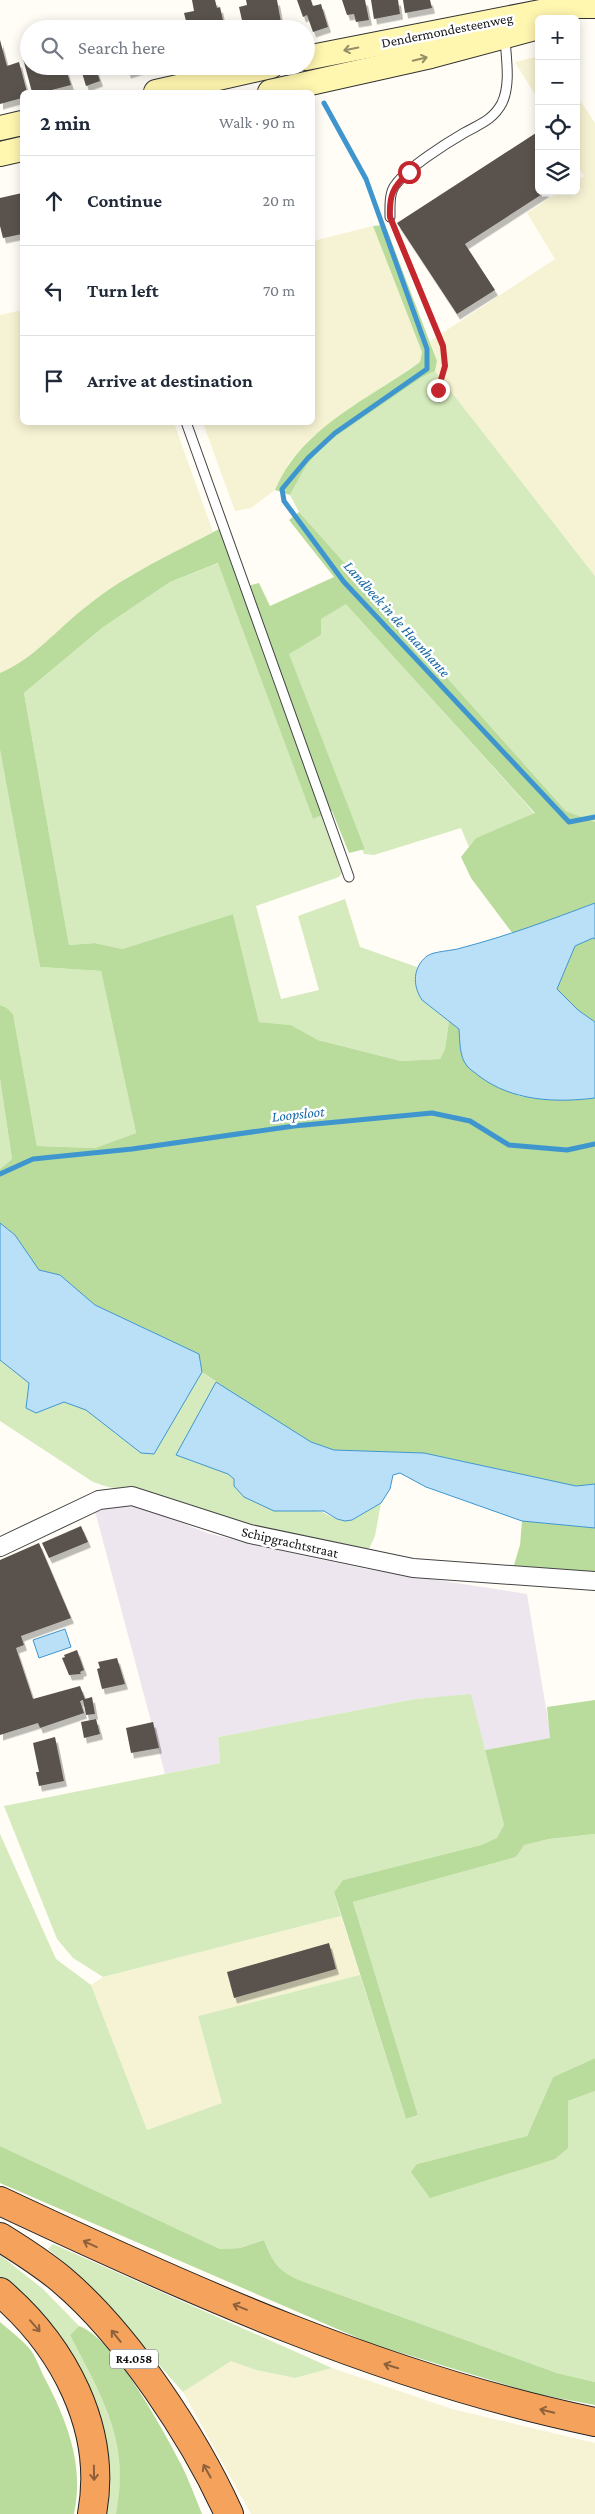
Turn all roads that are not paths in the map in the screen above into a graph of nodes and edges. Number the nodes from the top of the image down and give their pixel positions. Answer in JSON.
{"nodes":[{"id":1,"x":585,"y":11,"type":"edge"},
{"id":2,"x":535,"y":28,"type":"edge"},
{"id":3,"x":505,"y":36,"type":"junction"},
{"id":4,"x":315,"y":56,"type":"edge"},
{"id":5,"x":231,"y":75,"type":"edge"},
{"id":6,"x":165,"y":90,"type":"edge"},
{"id":7,"x":279,"y":90,"type":"edge"},
{"id":8,"x":20,"y":123,"type":"edge"},
{"id":9,"x":0,"y":128,"type":"edge"},
{"id":10,"x":20,"y":149,"type":"edge"},
{"id":11,"x":0,"y":154,"type":"edge"},
{"id":12,"x":390,"y":217,"type":"road end"},
{"id":13,"x":187,"y":425,"type":"edge"},
{"id":14,"x":350,"y":876,"type":"dead end"},
{"id":15,"x":0,"y":1546,"type":"edge"},
{"id":16,"x":595,"y":1581,"type":"edge"},
{"id":17,"x":0,"y":2201,"type":"edge"},
{"id":18,"x":0,"y":2237,"type":"edge"},
{"id":19,"x":0,"y":2292,"type":"edge"},
{"id":20,"x":595,"y":2422,"type":"edge"},
{"id":21,"x":92,"y":2514,"type":"edge"},
{"id":22,"x":229,"y":2514,"type":"edge"}],
"edges":[{"from":1,"to":4,"type":"main road","name":"Dendermondesteenweg","one_way":true},
{"from":2,"to":3,"type":"main road","name":"Dendermondesteenweg"},
{"from":7,"to":3,"type":"main road","name":"Dendermondesteenweg","one_way":true},
{"from":3,"to":12,"type":"lane"},
{"from":5,"to":6,"type":"main road"},
{"from":8,"to":9,"type":"main road"},
{"from":10,"to":11,"type":"main road"},
{"from":13,"to":14,"type":"lane"},
{"from":15,"to":16,"type":"street","name":"Schipgrachtstraat"},
{"from":20,"to":17,"type":"highway","one_way":true},
{"from":22,"to":18,"type":"highway","number":"R4.058","one_way":true},
{"from":19,"to":21,"type":"highway","one_way":true}]}
